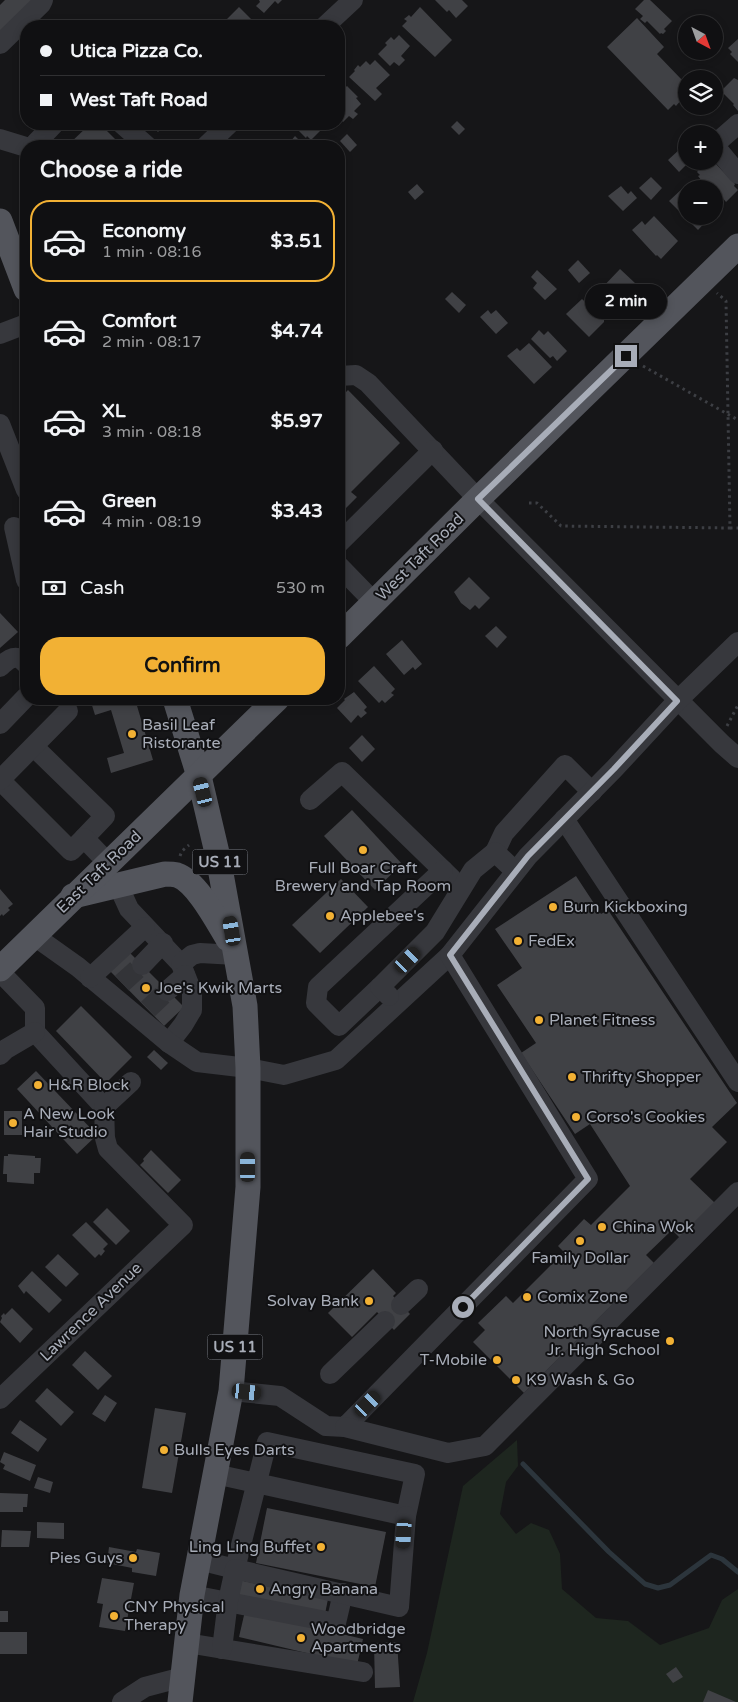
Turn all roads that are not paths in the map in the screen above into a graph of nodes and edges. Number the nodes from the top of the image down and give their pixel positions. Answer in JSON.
{"nodes":[{"id":1,"x":43,"y":0,"type":"edge"},
{"id":2,"x":56,"y":0,"type":"edge"},
{"id":3,"x":352,"y":0,"type":"edge"},
{"id":4,"x":25,"y":20,"type":"edge"},
{"id":5,"x":36,"y":20,"type":"edge"},
{"id":6,"x":332,"y":20,"type":"edge"},
{"id":7,"x":20,"y":24,"type":"edge"},
{"id":8,"x":20,"y":36,"type":"edge"},
{"id":9,"x":0,"y":44,"type":"edge"},
{"id":10,"x":0,"y":55,"type":"edge"},
{"id":11,"x":738,"y":124,"type":"edge"},
{"id":12,"x":49,"y":130,"type":"edge"},
{"id":13,"x":129,"y":130,"type":"edge"},
{"id":14,"x":223,"y":130,"type":"edge"},
{"id":15,"x":723,"y":137,"type":"edge"},
{"id":16,"x":0,"y":139,"type":"edge"},
{"id":17,"x":39,"y":140,"type":"edge"},
{"id":18,"x":140,"y":140,"type":"edge"},
{"id":19,"x":212,"y":140,"type":"edge"},
{"id":20,"x":20,"y":144,"type":"edge"},
{"id":21,"x":723,"y":156,"type":"edge"},
{"id":22,"x":738,"y":174,"type":"edge"},
{"id":23,"x":0,"y":221,"type":"edge"},
{"id":24,"x":738,"y":246,"type":"edge"},
{"id":25,"x":20,"y":273,"type":"edge"},
{"id":26,"x":20,"y":326,"type":"edge"},
{"id":27,"x":0,"y":334,"type":"edge"},
{"id":28,"x":345,"y":376,"type":"edge"},
{"id":29,"x":0,"y":424,"type":"edge"},
{"id":30,"x":432,"y":450,"type":"junction"},
{"id":31,"x":20,"y":475,"type":"edge"},
{"id":32,"x":478,"y":499,"type":"junction"},
{"id":33,"x":13,"y":524,"type":"edge"},
{"id":34,"x":345,"y":537,"type":"edge"},
{"id":35,"x":20,"y":554,"type":"edge"},
{"id":36,"x":345,"y":572,"type":"edge"},
{"id":37,"x":374,"y":602,"type":"junction"},
{"id":38,"x":345,"y":631,"type":"edge"},
{"id":39,"x":738,"y":642,"type":"edge"},
{"id":40,"x":20,"y":658,"type":"edge"},
{"id":41,"x":0,"y":667,"type":"edge"},
{"id":42,"x":677,"y":701,"type":"junction"},
{"id":43,"x":20,"y":703,"type":"edge"},
{"id":44,"x":177,"y":705,"type":"edge"},
{"id":45,"x":270,"y":705,"type":"edge"},
{"id":46,"x":68,"y":711,"type":"dead end"},
{"id":47,"x":0,"y":724,"type":"edge"},
{"id":48,"x":34,"y":747,"type":"junction"},
{"id":49,"x":738,"y":758,"type":"edge"},
{"id":50,"x":199,"y":776,"type":"junction"},
{"id":51,"x":0,"y":780,"type":"edge"},
{"id":52,"x":592,"y":792,"type":"junction"},
{"id":53,"x":310,"y":800,"type":"dead end"},
{"id":54,"x":564,"y":820,"type":"junction"},
{"id":55,"x":84,"y":838,"type":"junction"},
{"id":56,"x":494,"y":852,"type":"junction"},
{"id":57,"x":108,"y":863,"type":"junction"},
{"id":58,"x":442,"y":870,"type":"junction"},
{"id":59,"x":515,"y":871,"type":"junction"},
{"id":60,"x":118,"y":885,"type":"junction"},
{"id":61,"x":462,"y":888,"type":"junction"},
{"id":62,"x":73,"y":896,"type":"junction"},
{"id":63,"x":145,"y":927,"type":"junction"},
{"id":64,"x":19,"y":942,"type":"edge"},
{"id":65,"x":163,"y":944,"type":"junction"},
{"id":66,"x":236,"y":952,"type":"junction"},
{"id":67,"x":450,"y":955,"type":"junction"},
{"id":68,"x":142,"y":965,"type":"tunnel mouth"},
{"id":69,"x":183,"y":969,"type":"junction"},
{"id":70,"x":0,"y":970,"type":"edge"},
{"id":71,"x":90,"y":978,"type":"junction"},
{"id":72,"x":380,"y":987,"type":"junction"},
{"id":73,"x":167,"y":991,"type":"tunnel mouth"},
{"id":74,"x":397,"y":1004,"type":"junction"},
{"id":75,"x":35,"y":1032,"type":"junction"},
{"id":76,"x":169,"y":1043,"type":"junction"},
{"id":77,"x":0,"y":1054,"type":"edge"},
{"id":78,"x":248,"y":1068,"type":"junction"},
{"id":79,"x":131,"y":1082,"type":"dead end"},
{"id":80,"x":738,"y":1082,"type":"edge"},
{"id":81,"x":104,"y":1106,"type":"junction"},
{"id":82,"x":738,"y":1192,"type":"edge"},
{"id":83,"x":418,"y":1289,"type":"dead end"},
{"id":84,"x":401,"y":1305,"type":"dead end"},
{"id":85,"x":385,"y":1321,"type":"dead end"},
{"id":86,"x":330,"y":1374,"type":"dead end"},
{"id":87,"x":231,"y":1391,"type":"junction"},
{"id":88,"x":0,"y":1399,"type":"edge"},
{"id":89,"x":336,"y":1427,"type":"junction"},
{"id":90,"x":322,"y":1454,"type":"junction"},
{"id":91,"x":215,"y":1474,"type":"junction"},
{"id":92,"x":257,"y":1484,"type":"junction"},
{"id":93,"x":406,"y":1516,"type":"junction"},
{"id":94,"x":199,"y":1560,"type":"junction"},
{"id":95,"x":235,"y":1569,"type":"junction"},
{"id":96,"x":343,"y":1593,"type":"junction"},
{"id":97,"x":192,"y":1595,"type":"junction"},
{"id":98,"x":228,"y":1601,"type":"junction"},
{"id":99,"x":187,"y":1643,"type":"junction"},
{"id":100,"x":222,"y":1649,"type":"junction"},
{"id":101,"x":363,"y":1672,"type":"dead end"},
{"id":102,"x":183,"y":1677,"type":"junction"},
{"id":103,"x":122,"y":1702,"type":"edge"},
{"id":104,"x":180,"y":1702,"type":"edge"}],
"edges":[{"from":1,"to":4,"type":"street"},
{"from":2,"to":5,"type":"street"},
{"from":3,"to":6,"type":"street"},
{"from":7,"to":9,"type":"street"},
{"from":8,"to":10,"type":"street"},
{"from":11,"to":15,"type":"street"},
{"from":12,"to":17,"type":"street"},
{"from":13,"to":18,"type":"street"},
{"from":14,"to":19,"type":"street"},
{"from":16,"to":20,"type":"street"},
{"from":21,"to":22,"type":"street"},
{"from":23,"to":25,"type":"main road"},
{"from":24,"to":32,"type":"main road","name":"West Taft Road"},
{"from":26,"to":27,"type":"street"},
{"from":28,"to":30,"type":"street"},
{"from":29,"to":31,"type":"street"},
{"from":30,"to":32,"type":"street"},
{"from":30,"to":34,"type":"street"},
{"from":32,"to":37,"type":"main road","name":"West Taft Road"},
{"from":32,"to":42,"type":"street"},
{"from":33,"to":35,"type":"street"},
{"from":36,"to":37,"type":"street"},
{"from":37,"to":38,"type":"main road","name":"West Taft Road"},
{"from":39,"to":42,"type":"street"},
{"from":40,"to":41,"type":"street"},
{"from":42,"to":49,"type":"street"},
{"from":42,"to":52,"type":"street"},
{"from":43,"to":47,"type":"street"},
{"from":44,"to":50,"type":"main road","number":"US 11"},
{"from":45,"to":50,"type":"main road"},
{"from":46,"to":48,"type":"street"},
{"from":48,"to":51,"type":"street"},
{"from":48,"to":55,"type":"street"},
{"from":50,"to":57,"type":"main road","name":"East Taft Road"},
{"from":50,"to":66,"type":"main road","number":"US 11"},
{"from":51,"to":55,"type":"street"},
{"from":52,"to":54,"type":"street"},
{"from":52,"to":56,"type":"street"},
{"from":53,"to":58,"type":"street"},
{"from":54,"to":59,"type":"street"},
{"from":54,"to":80,"type":"street"},
{"from":55,"to":57,"type":"street"},
{"from":56,"to":59,"type":"street"},
{"from":56,"to":61,"type":"street"},
{"from":57,"to":62,"type":"main road","name":"East Taft Road"},
{"from":58,"to":61,"type":"street"},
{"from":58,"to":72,"type":"street"},
{"from":59,"to":67,"type":"street"},
{"from":60,"to":62,"type":"main road"},
{"from":60,"to":63,"type":"street"},
{"from":60,"to":66,"type":"main road"},
{"from":61,"to":72,"type":"street"},
{"from":62,"to":64,"type":"main road","name":"East Taft Road"},
{"from":63,"to":65,"type":"street"},
{"from":63,"to":71,"type":"street"},
{"from":64,"to":70,"type":"main road","name":"East Taft Road"},
{"from":64,"to":71,"type":"street"},
{"from":65,"to":68,"type":"street"},
{"from":65,"to":69,"type":"street"},
{"from":66,"to":69,"type":"street"},
{"from":66,"to":78,"type":"main road","number":"US 11"},
{"from":67,"to":74,"type":"street"},
{"from":67,"to":89,"type":"street"},
{"from":69,"to":73,"type":"street"},
{"from":69,"to":76,"type":"street"},
{"from":70,"to":75,"type":"street"},
{"from":71,"to":76,"type":"street"},
{"from":72,"to":74,"type":"street"},
{"from":74,"to":78,"type":"street"},
{"from":75,"to":77,"type":"street"},
{"from":75,"to":81,"type":"street"},
{"from":76,"to":78,"type":"street"},
{"from":78,"to":87,"type":"main road","number":"US 11"},
{"from":79,"to":81,"type":"street"},
{"from":81,"to":88,"type":"street","name":"Lawrence Avenue"},
{"from":82,"to":89,"type":"street"},
{"from":83,"to":84,"type":"street"},
{"from":85,"to":86,"type":"street"},
{"from":87,"to":89,"type":"street"},
{"from":87,"to":91,"type":"main road","number":"US 11"},
{"from":89,"to":90,"type":"street"},
{"from":90,"to":92,"type":"street"},
{"from":90,"to":93,"type":"street"},
{"from":91,"to":92,"type":"street"},
{"from":91,"to":94,"type":"main road","number":"US 11"},
{"from":92,"to":93,"type":"street"},
{"from":92,"to":95,"type":"street"},
{"from":93,"to":96,"type":"street"},
{"from":94,"to":95,"type":"street"},
{"from":94,"to":97,"type":"main road","number":"US 11"},
{"from":95,"to":96,"type":"street"},
{"from":95,"to":98,"type":"street"},
{"from":96,"to":98,"type":"street"},
{"from":97,"to":98,"type":"street"},
{"from":97,"to":99,"type":"main road","number":"US 11"},
{"from":98,"to":100,"type":"street"},
{"from":99,"to":100,"type":"street"},
{"from":99,"to":102,"type":"main road","number":"US 11"},
{"from":100,"to":101,"type":"street"},
{"from":102,"to":103,"type":"street"},
{"from":102,"to":104,"type":"main road","number":"US 11"}]}
